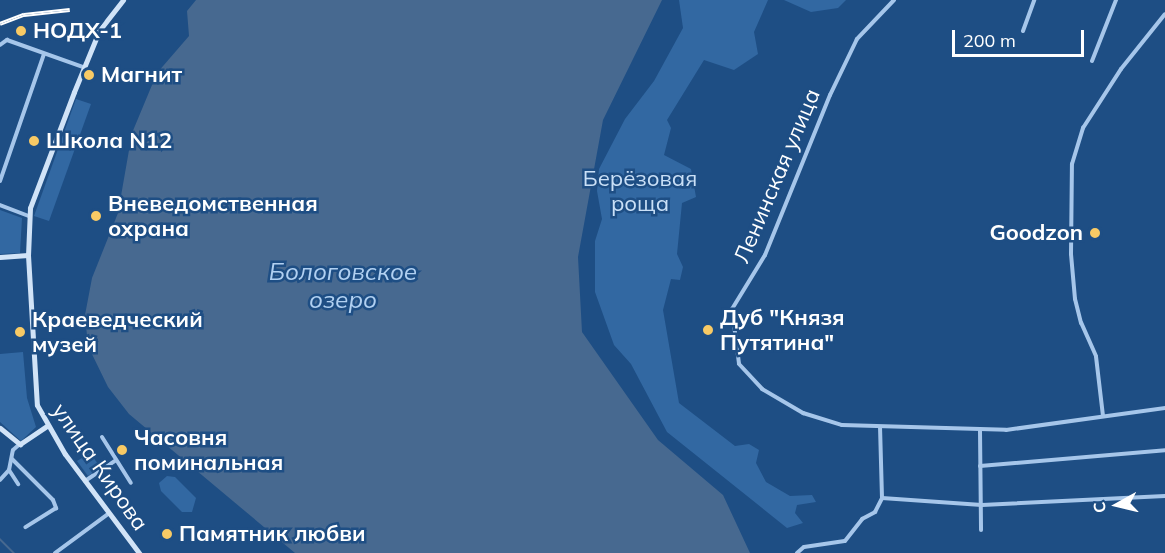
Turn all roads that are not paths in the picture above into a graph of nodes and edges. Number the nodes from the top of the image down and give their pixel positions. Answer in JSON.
{"nodes":[{"id":1,"x":123,"y":0,"type":"edge"},
{"id":2,"x":894,"y":0,"type":"edge"},
{"id":3,"x":1034,"y":0,"type":"edge"},
{"id":4,"x":1116,"y":0,"type":"edge"},
{"id":5,"x":1165,"y":14,"type":"edge"},
{"id":6,"x":1023,"y":31,"type":"dead end"},
{"id":7,"x":0,"y":45,"type":"edge"},
{"id":8,"x":44,"y":54,"type":"junction"},
{"id":9,"x":1092,"y":61,"type":"dead end"},
{"id":10,"x":83,"y":67,"type":"junction"},
{"id":11,"x":0,"y":181,"type":"edge"},
{"id":12,"x":0,"y":205,"type":"edge"},
{"id":13,"x":28,"y":216,"type":"junction"},
{"id":14,"x":28,"y":255,"type":"junction"},
{"id":15,"x":0,"y":257,"type":"edge"},
{"id":16,"x":1165,"y":408,"type":"edge"},
{"id":17,"x":1103,"y":416,"type":"junction"},
{"id":18,"x":47,"y":426,"type":"junction"},
{"id":19,"x":0,"y":428,"type":"edge"},
{"id":20,"x":880,"y":428,"type":"junction"},
{"id":21,"x":980,"y":431,"type":"junction"},
{"id":22,"x":102,"y":438,"type":"dead end"},
{"id":23,"x":20,"y":444,"type":"junction"},
{"id":24,"x":1165,"y":450,"type":"edge"},
{"id":25,"x":12,"y":459,"type":"junction"},
{"id":26,"x":117,"y":460,"type":"junction"},
{"id":27,"x":980,"y":466,"type":"junction"},
{"id":28,"x":9,"y":470,"type":"junction"},
{"id":29,"x":0,"y":480,"type":"edge"},
{"id":30,"x":84,"y":481,"type":"junction"},
{"id":31,"x":131,"y":483,"type":"dead end"},
{"id":32,"x":18,"y":484,"type":"dead end"},
{"id":33,"x":1165,"y":496,"type":"edge"},
{"id":34,"x":882,"y":498,"type":"junction"},
{"id":35,"x":982,"y":505,"type":"junction"},
{"id":36,"x":108,"y":514,"type":"junction"},
{"id":37,"x":26,"y":526,"type":"dead end"},
{"id":38,"x":981,"y":530,"type":"dead end"},
{"id":39,"x":55,"y":553,"type":"edge"},
{"id":40,"x":139,"y":553,"type":"edge"},
{"id":41,"x":797,"y":553,"type":"edge"}],
"edges":[{"from":1,"to":10,"type":"main road"},
{"from":2,"to":20,"type":"street","name":"Ленинская улица"},
{"from":3,"to":6,"type":"street"},
{"from":4,"to":9,"type":"street"},
{"from":5,"to":17,"type":"street"},
{"from":7,"to":8,"type":"street"},
{"from":8,"to":10,"type":"street"},
{"from":8,"to":11,"type":"street"},
{"from":10,"to":13,"type":"main road"},
{"from":12,"to":13,"type":"street"},
{"from":13,"to":14,"type":"main road","name":"улица Кирова"},
{"from":14,"to":15,"type":"main road"},
{"from":14,"to":18,"type":"main road","name":"улица Кирова"},
{"from":16,"to":17,"type":"street","name":"Ленинская улица"},
{"from":17,"to":21,"type":"street","name":"Ленинская улица"},
{"from":18,"to":23,"type":"main road"},
{"from":18,"to":30,"type":"main road","name":"улица Кирова"},
{"from":19,"to":23,"type":"main road"},
{"from":20,"to":21,"type":"street","name":"Ленинская улица"},
{"from":20,"to":34,"type":"street"},
{"from":21,"to":27,"type":"street"},
{"from":22,"to":26,"type":"street"},
{"from":23,"to":25,"type":"street"},
{"from":24,"to":27,"type":"street"},
{"from":25,"to":28,"type":"street"},
{"from":25,"to":37,"type":"street"},
{"from":26,"to":30,"type":"street"},
{"from":26,"to":31,"type":"street"},
{"from":27,"to":35,"type":"street"},
{"from":28,"to":29,"type":"street"},
{"from":28,"to":32,"type":"street"},
{"from":30,"to":36,"type":"main road","name":"улица Кирова"},
{"from":33,"to":35,"type":"street"},
{"from":34,"to":35,"type":"street"},
{"from":34,"to":41,"type":"street"},
{"from":35,"to":38,"type":"street"},
{"from":36,"to":39,"type":"street"},
{"from":36,"to":40,"type":"main road","name":"улица Кирова"}]}
